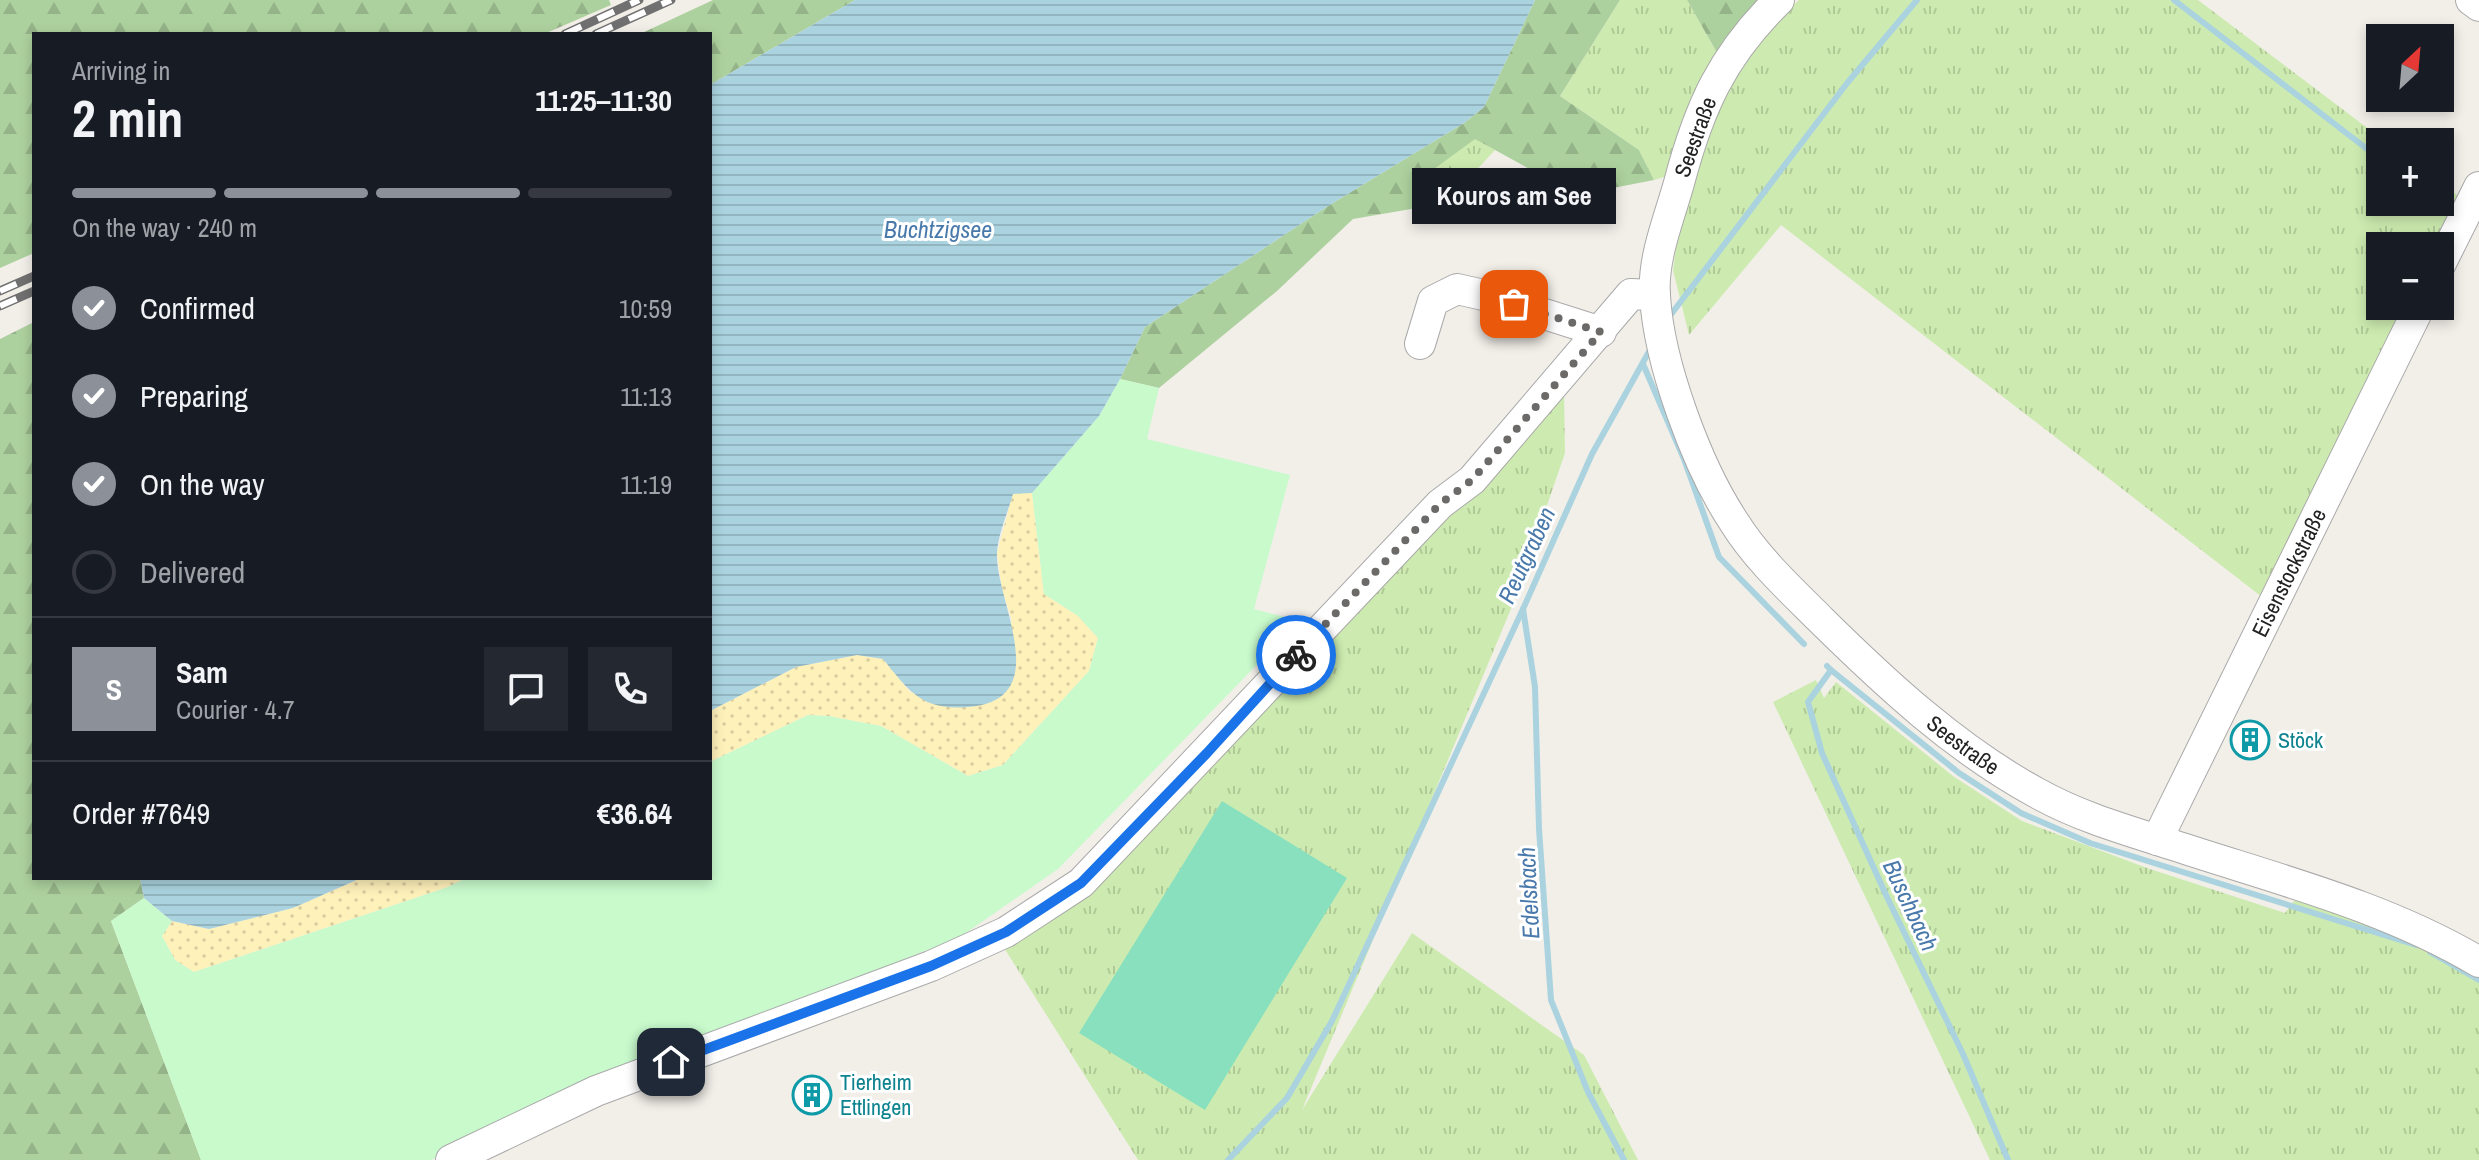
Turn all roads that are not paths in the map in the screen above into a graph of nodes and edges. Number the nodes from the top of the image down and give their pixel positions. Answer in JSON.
{"nodes":[{"id":1,"x":1779,"y":0,"type":"edge"},
{"id":2,"x":2471,"y":0,"type":"edge"},
{"id":3,"x":2479,"y":6,"type":"edge"},
{"id":4,"x":2479,"y":187,"type":"edge"},
{"id":5,"x":2454,"y":237,"type":"edge"},
{"id":6,"x":1656,"y":303,"type":"junction"},
{"id":7,"x":2413,"y":320,"type":"edge"},
{"id":8,"x":1601,"y":332,"type":"junction"},
{"id":9,"x":1420,"y":344,"type":"dead end"},
{"id":10,"x":2157,"y":840,"type":"junction"},
{"id":11,"x":2479,"y":962,"type":"edge"},
{"id":12,"x":451,"y":1160,"type":"edge"}],
"edges":[{"from":1,"to":6,"type":"street","name":"Seestraße"},
{"from":2,"to":3,"type":"street"},
{"from":4,"to":5,"type":"street"},
{"from":6,"to":8,"type":"street"},
{"from":6,"to":10,"type":"street","name":"Seestraße"},
{"from":7,"to":10,"type":"street","name":"Eisenstockstraße"},
{"from":8,"to":9,"type":"street"},
{"from":8,"to":12,"type":"street"},
{"from":10,"to":11,"type":"street","name":"Seestraße"}]}
